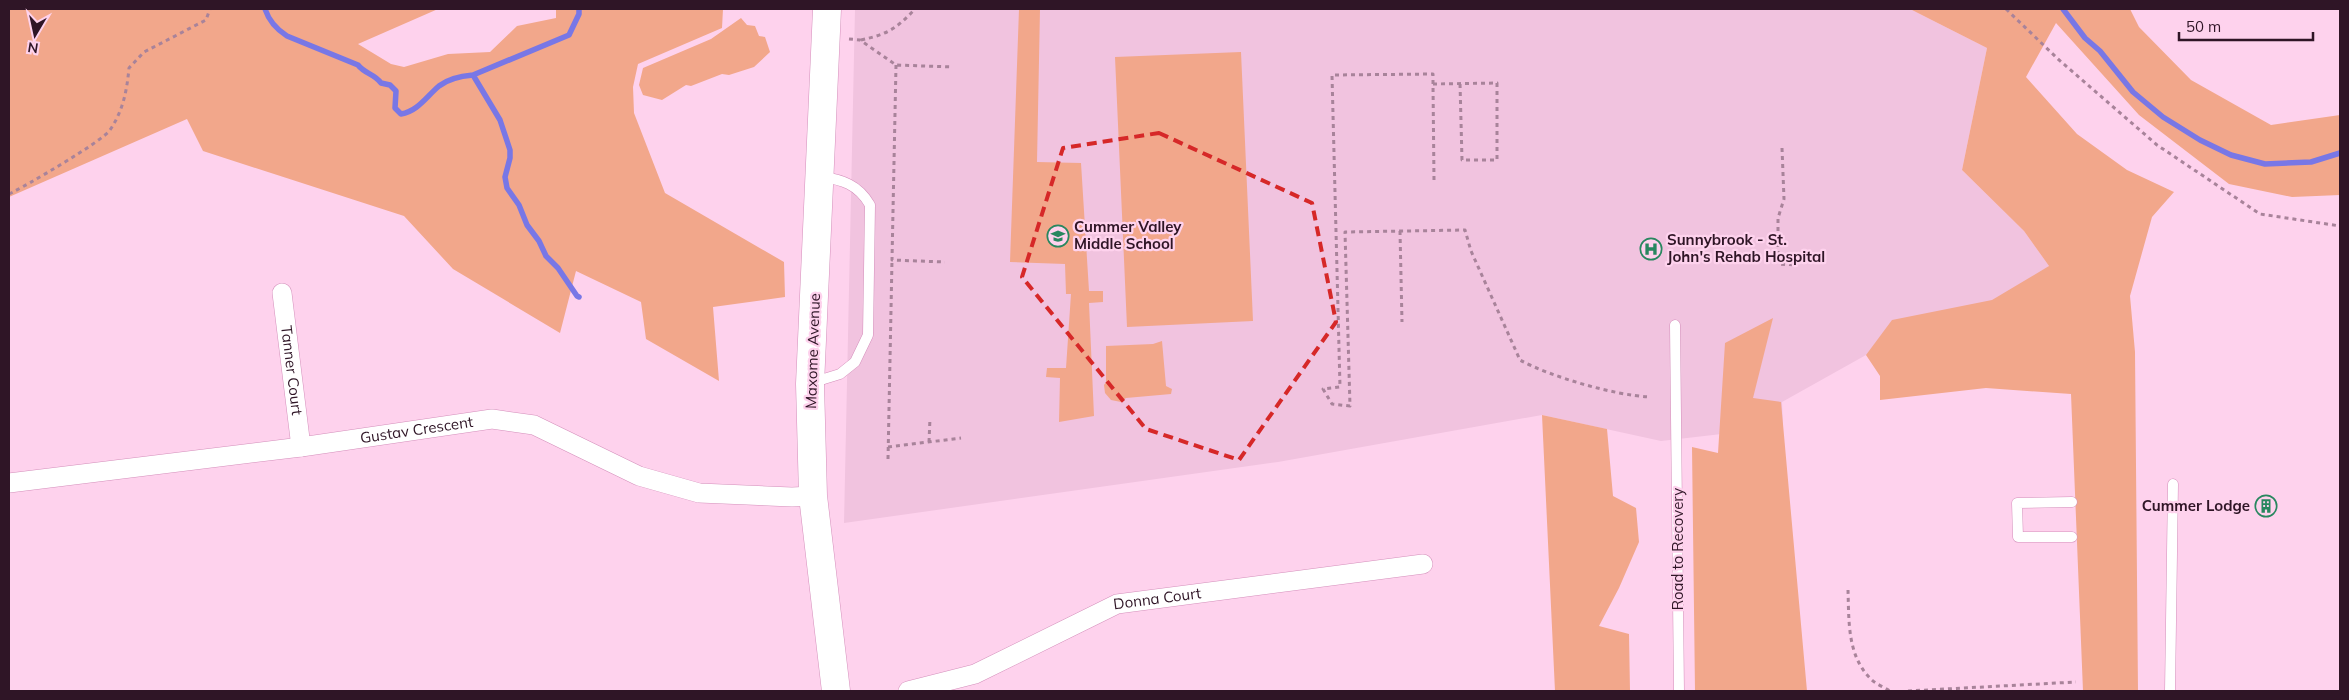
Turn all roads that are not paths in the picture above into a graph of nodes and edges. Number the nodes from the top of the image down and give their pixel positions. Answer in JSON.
{"nodes":[{"id":1,"x":827,"y":9,"type":"edge"},
{"id":2,"x":820,"y":176,"type":"junction"},
{"id":3,"x":282,"y":293,"type":"dead end"},
{"id":4,"x":1675,"y":325,"type":"dead end"},
{"id":5,"x":810,"y":384,"type":"junction"},
{"id":6,"x":301,"y":447,"type":"junction"},
{"id":7,"x":9,"y":483,"type":"edge"},
{"id":8,"x":2173,"y":484,"type":"dead end"},
{"id":9,"x":813,"y":496,"type":"junction"},
{"id":10,"x":2072,"y":502,"type":"dead end"},
{"id":11,"x":2072,"y":537,"type":"dead end"},
{"id":12,"x":1423,"y":564,"type":"dead end"},
{"id":13,"x":836,"y":691,"type":"edge"},
{"id":14,"x":908,"y":691,"type":"edge"},
{"id":15,"x":1679,"y":691,"type":"edge"},
{"id":16,"x":2170,"y":691,"type":"edge"}],
"edges":[{"from":1,"to":2,"type":"street","name":"Maxome Avenue"},
{"from":2,"to":5,"type":"street","name":"Maxome Avenue"},
{"from":2,"to":5,"type":"lane"},
{"from":3,"to":6,"type":"street","name":"Tanner Court"},
{"from":4,"to":15,"type":"lane","name":"Road to Recovery"},
{"from":5,"to":9,"type":"street","name":"Maxome Avenue"},
{"from":6,"to":7,"type":"street","name":"Gustav Crescent"},
{"from":6,"to":9,"type":"street","name":"Gustav Crescent"},
{"from":8,"to":16,"type":"lane"},
{"from":9,"to":13,"type":"street","name":"Maxome Avenue"},
{"from":10,"to":11,"type":"lane"},
{"from":12,"to":14,"type":"street","name":"Donna Court"}]}
